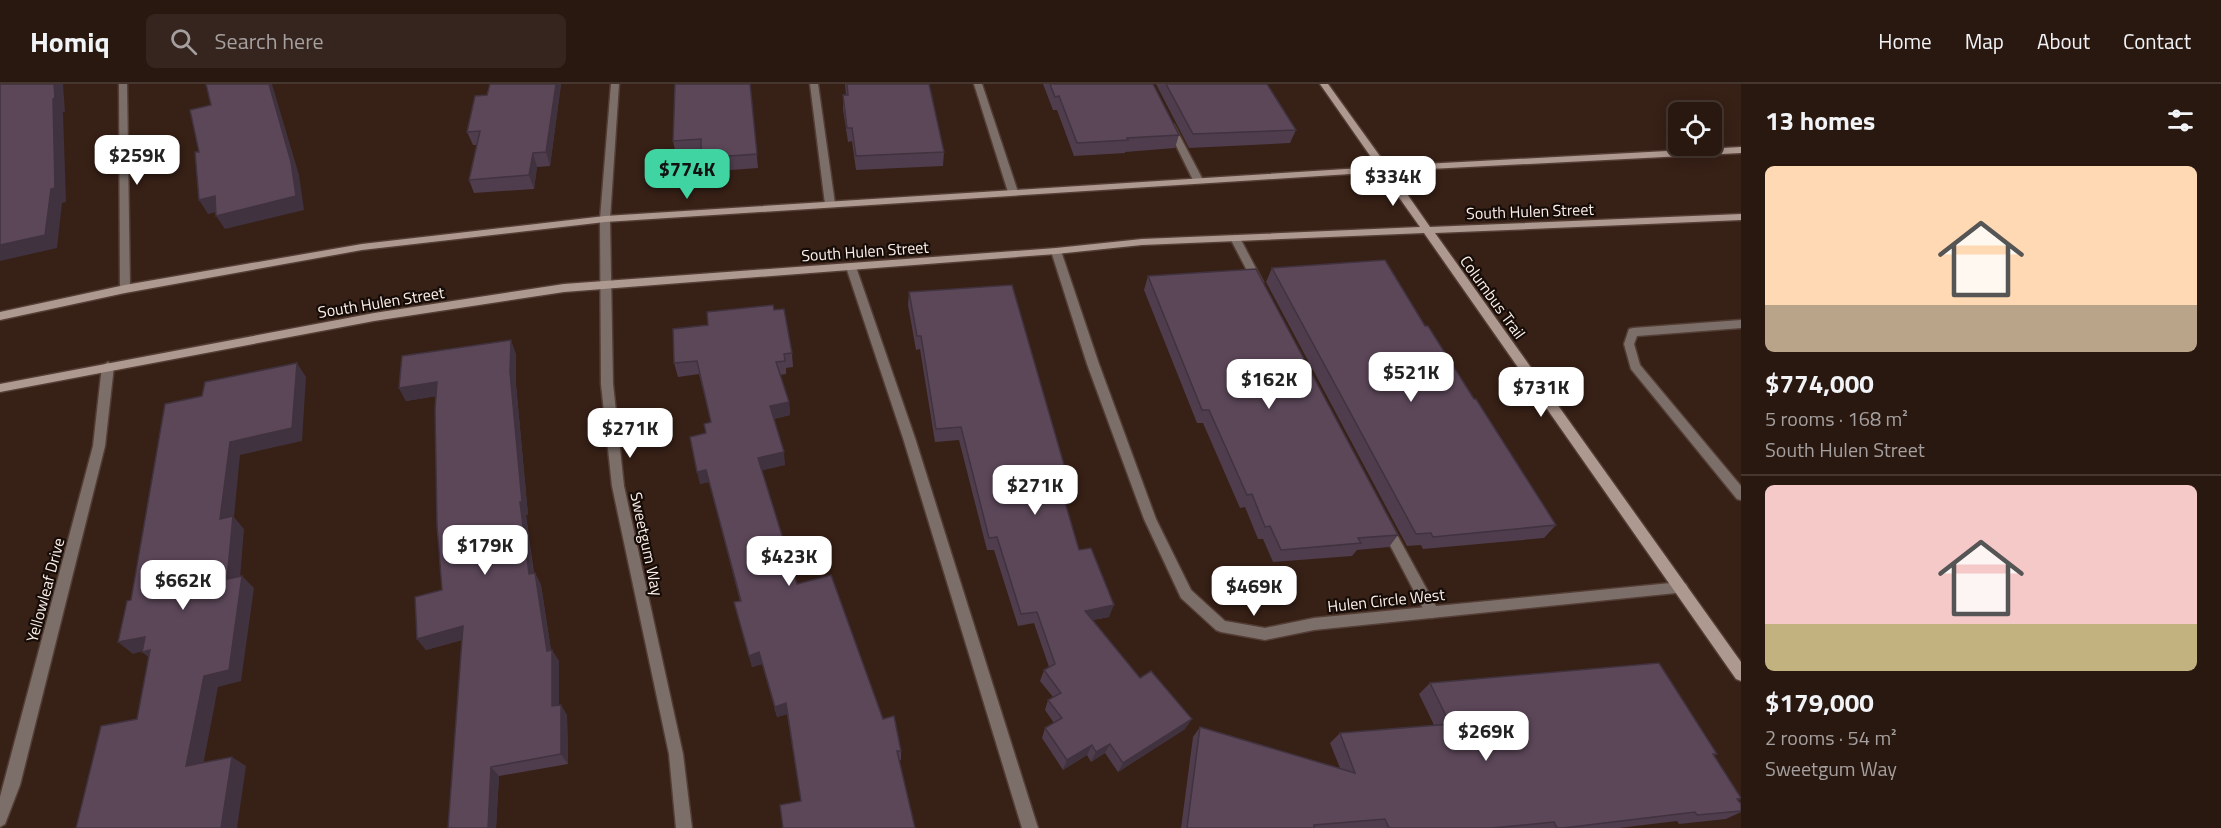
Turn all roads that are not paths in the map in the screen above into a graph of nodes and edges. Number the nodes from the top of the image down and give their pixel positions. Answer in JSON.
{"nodes":[{"id":1,"x":123,"y":84,"type":"edge"},
{"id":2,"x":615,"y":84,"type":"edge"},
{"id":3,"x":814,"y":84,"type":"edge"},
{"id":4,"x":978,"y":84,"type":"edge"},
{"id":5,"x":1324,"y":84,"type":"edge"},
{"id":6,"x":1164,"y":113,"type":"edge"},
{"id":7,"x":1741,"y":150,"type":"edge"},
{"id":8,"x":1384,"y":169,"type":"junction"},
{"id":9,"x":1198,"y":180,"type":"junction"},
{"id":10,"x":1013,"y":192,"type":"junction"},
{"id":11,"x":830,"y":204,"type":"junction"},
{"id":12,"x":1741,"y":217,"type":"edge"},
{"id":13,"x":605,"y":219,"type":"junction"},
{"id":14,"x":1425,"y":230,"type":"junction"},
{"id":15,"x":1235,"y":238,"type":"junction"},
{"id":16,"x":1056,"y":251,"type":"junction"},
{"id":17,"x":851,"y":267,"type":"junction"},
{"id":18,"x":606,"y":285,"type":"junction"},
{"id":19,"x":125,"y":289,"type":"junction"},
{"id":20,"x":1263,"y":290,"type":"edge"},
{"id":21,"x":0,"y":316,"type":"edge"},
{"id":22,"x":1741,"y":324,"type":"edge"},
{"id":23,"x":108,"y":366,"type":"junction"},
{"id":24,"x":0,"y":388,"type":"edge"},
{"id":25,"x":1741,"y":495,"type":"edge"},
{"id":26,"x":1383,"y":519,"type":"edge"},
{"id":27,"x":1681,"y":588,"type":"junction"},
{"id":28,"x":1432,"y":612,"type":"junction"},
{"id":29,"x":1741,"y":674,"type":"edge"},
{"id":30,"x":0,"y":819,"type":"edge"},
{"id":31,"x":684,"y":828,"type":"edge"},
{"id":32,"x":1030,"y":828,"type":"edge"}],
"edges":[{"from":1,"to":19,"type":"street"},
{"from":2,"to":13,"type":"street","name":"Sweetgum Way"},
{"from":3,"to":11,"type":"street"},
{"from":4,"to":10,"type":"street"},
{"from":5,"to":8,"type":"main road","name":"Columbus Trail"},
{"from":6,"to":9,"type":"street"},
{"from":7,"to":8,"type":"main road"},
{"from":8,"to":9,"type":"main road"},
{"from":8,"to":14,"type":"main road","name":"Columbus Trail"},
{"from":9,"to":10,"type":"main road"},
{"from":10,"to":11,"type":"main road"},
{"from":11,"to":13,"type":"main road"},
{"from":12,"to":14,"type":"main road","name":"South Hulen Street"},
{"from":13,"to":18,"type":"street","name":"Sweetgum Way"},
{"from":13,"to":19,"type":"main road"},
{"from":14,"to":15,"type":"main road","name":"South Hulen Street"},
{"from":14,"to":27,"type":"main road","name":"Columbus Trail"},
{"from":15,"to":16,"type":"main road","name":"South Hulen Street"},
{"from":15,"to":20,"type":"street"},
{"from":16,"to":17,"type":"main road","name":"South Hulen Street"},
{"from":16,"to":28,"type":"street","name":"Hulen Circle West"},
{"from":17,"to":18,"type":"main road","name":"South Hulen Street"},
{"from":17,"to":32,"type":"street"},
{"from":18,"to":23,"type":"main road","name":"South Hulen Street"},
{"from":18,"to":31,"type":"street","name":"Sweetgum Way"},
{"from":19,"to":21,"type":"main road"},
{"from":22,"to":25,"type":"street"},
{"from":23,"to":24,"type":"main road","name":"South Hulen Street"},
{"from":23,"to":30,"type":"street","name":"Yellowleaf Drive"},
{"from":26,"to":28,"type":"street"},
{"from":27,"to":28,"type":"street","name":"Hulen Circle West"},
{"from":27,"to":29,"type":"main road","name":"Columbus Trail"}]}
